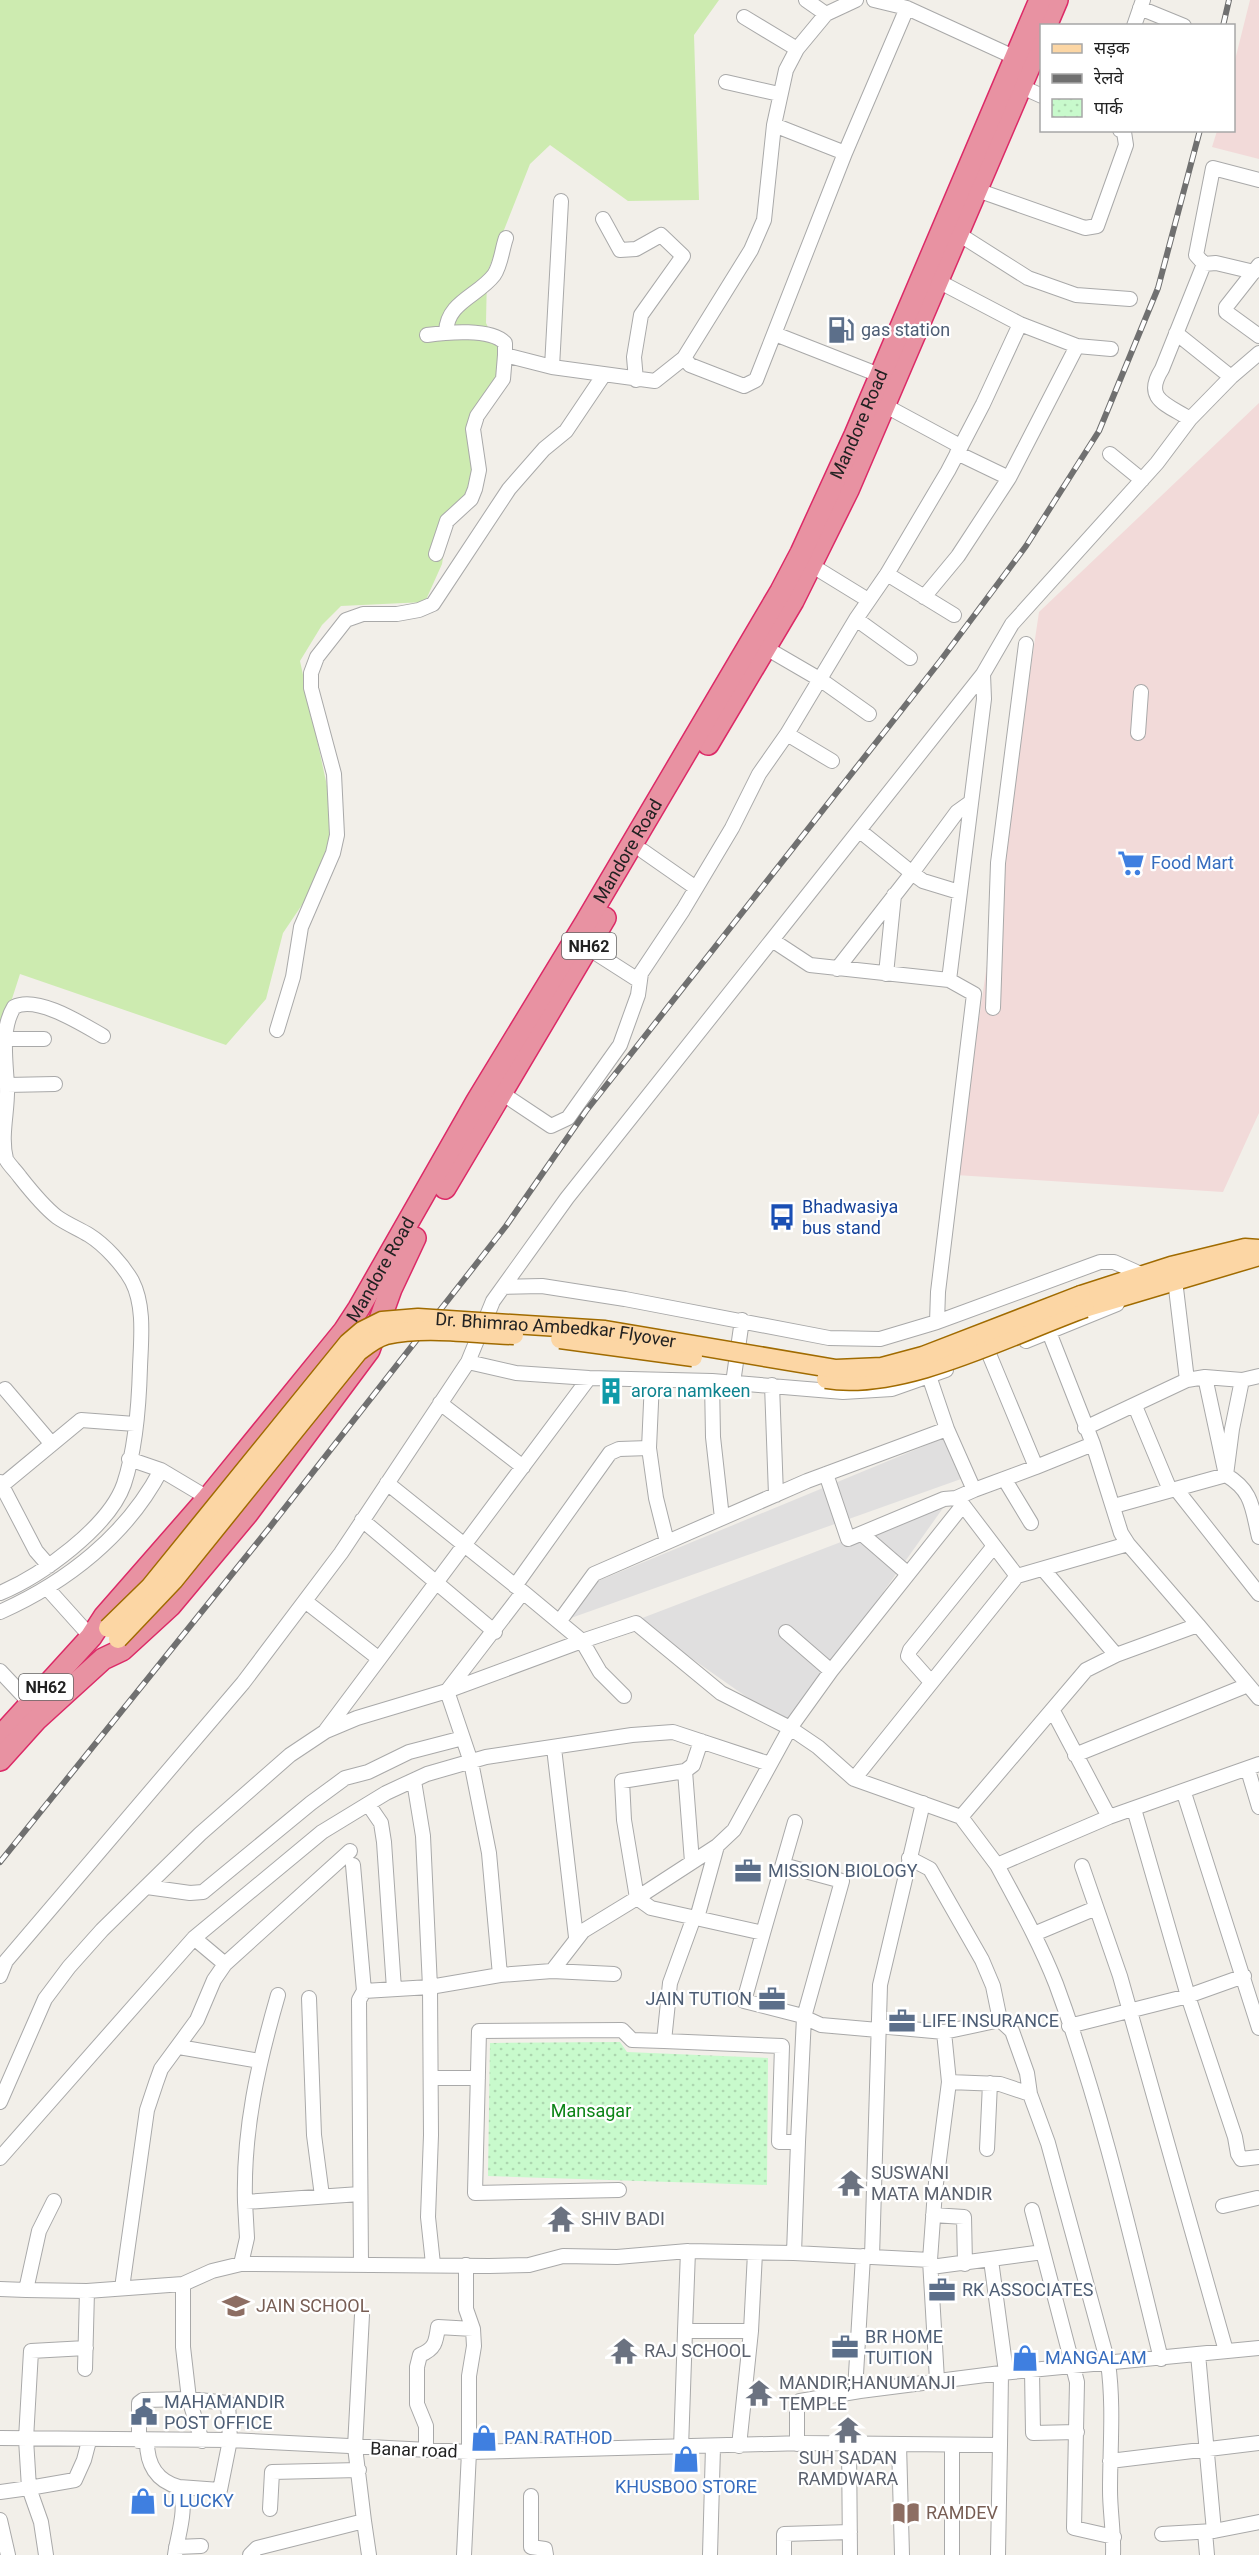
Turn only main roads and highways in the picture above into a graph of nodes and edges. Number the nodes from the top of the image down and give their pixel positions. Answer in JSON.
{"nodes":[{"id":1,"x":1040,"y":0,"type":"edge"},
{"id":2,"x":1056,"y":0,"type":"edge"},
{"id":3,"x":1047,"y":24,"type":"edge"},
{"id":4,"x":1040,"y":41,"type":"edge"},
{"id":5,"x":888,"y":378,"type":"junction"},
{"id":6,"x":1259,"y":1249,"type":"edge"},
{"id":7,"x":1259,"y":1256,"type":"edge"},
{"id":8,"x":1083,"y":1301,"type":"junction"},
{"id":9,"x":106,"y":1634,"type":"junction"},
{"id":10,"x":103,"y":1659,"type":"junction"},
{"id":11,"x":0,"y":1737,"type":"edge"},
{"id":12,"x":0,"y":1760,"type":"edge"}],
"edges":[{"from":1,"to":5,"type":"highway","name":"Mandore Road","number":"NH62"},
{"from":2,"to":3,"type":"highway"},
{"from":4,"to":5,"type":"highway","name":"Mandore Road","number":"NH62"},
{"from":5,"to":9,"type":"highway","name":"Mandore Road","number":"NH62"},
{"from":5,"to":10,"type":"highway","name":"Mandore Road","number":"NH62"},
{"from":6,"to":8,"type":"main road","name":"Dr. Bhimrao Ambedkar Flyover"},
{"from":7,"to":8,"type":"main road","name":"Dr. Bhimrao Ambedkar Flyover"},
{"from":8,"to":9,"type":"main road","name":"Dr. Bhimrao Ambedkar Flyover","bridge":true},
{"from":9,"to":10,"type":"main road","name":"Dr. Bhimrao Ambedkar Flyover"},
{"from":9,"to":11,"type":"highway","name":"Mandore Road","number":"NH62"},
{"from":10,"to":12,"type":"highway","name":"Mandore Road","number":"NH62"}]}
